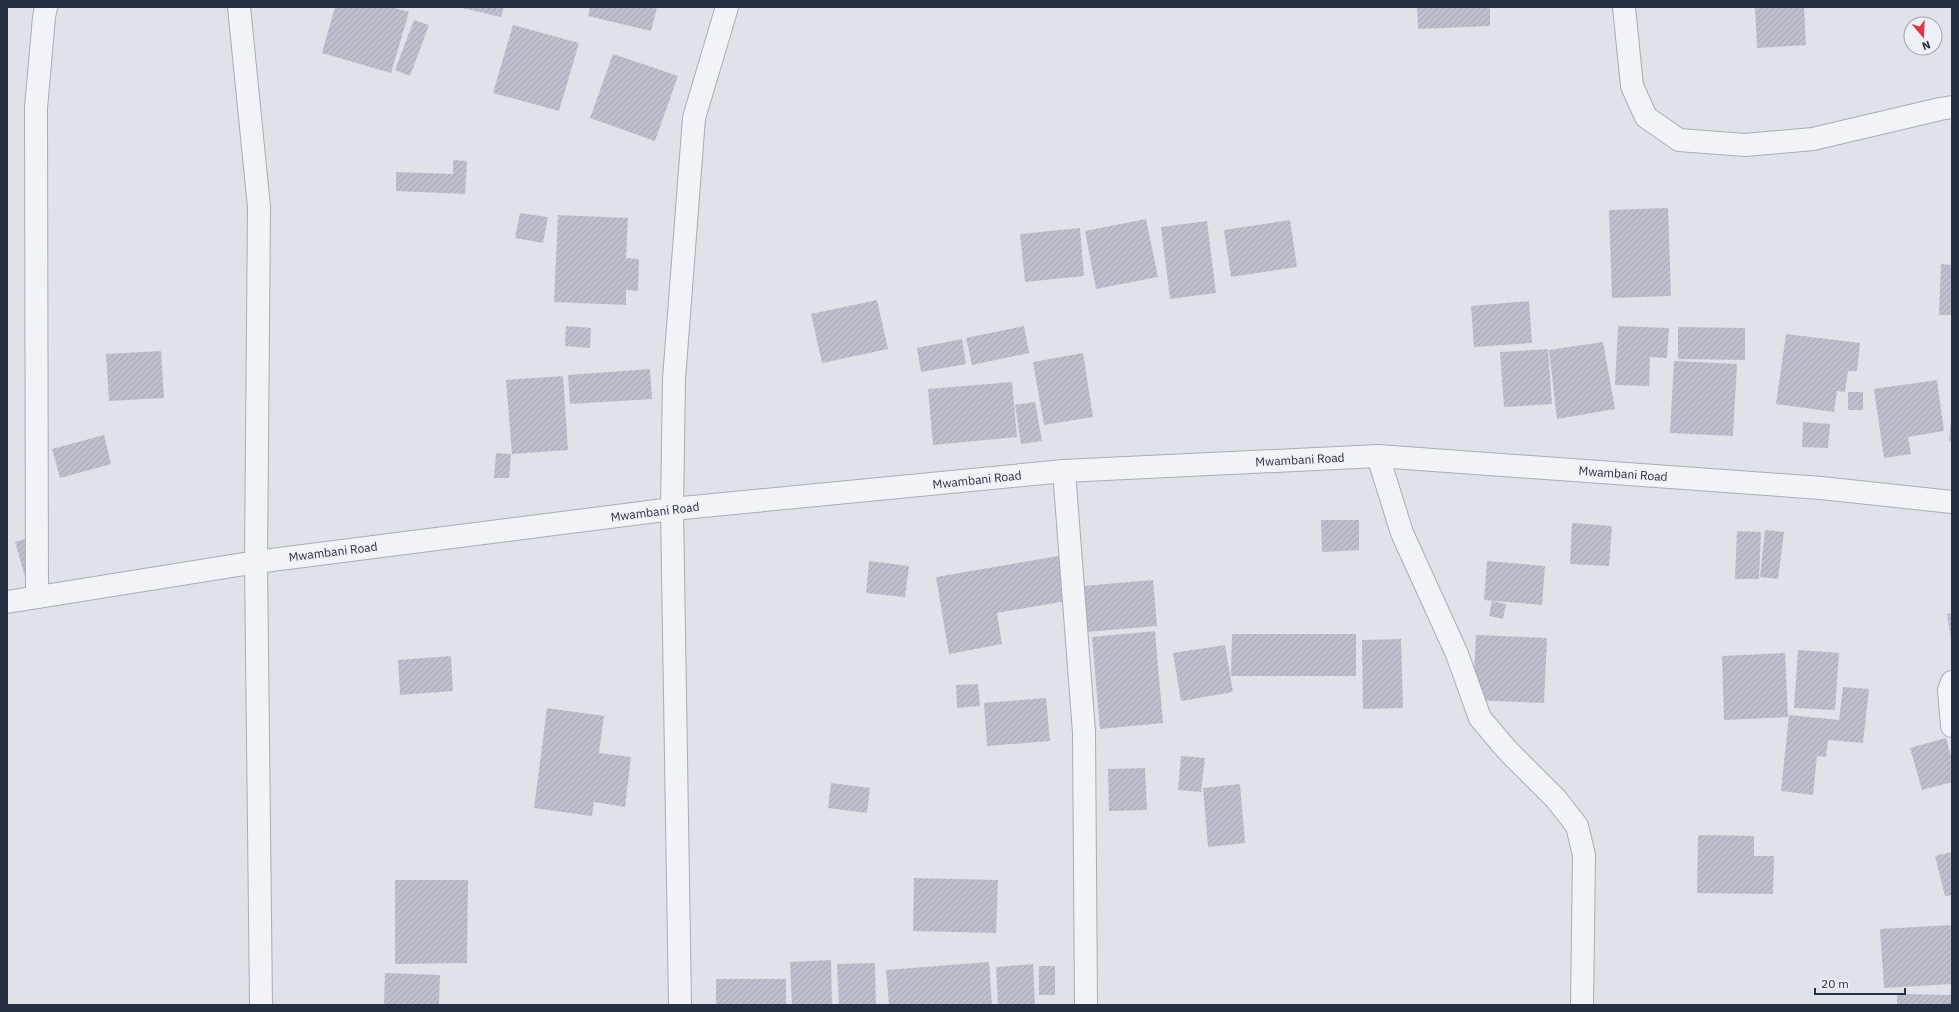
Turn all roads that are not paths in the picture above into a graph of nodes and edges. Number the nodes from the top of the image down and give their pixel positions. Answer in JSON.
{"nodes":[{"id":1,"x":46,"y":7,"type":"edge"},
{"id":2,"x":239,"y":7,"type":"edge"},
{"id":3,"x":726,"y":7,"type":"edge"},
{"id":4,"x":1624,"y":7,"type":"edge"},
{"id":5,"x":1952,"y":107,"type":"edge"},
{"id":6,"x":1378,"y":456,"type":"junction"},
{"id":7,"x":1064,"y":471,"type":"junction"},
{"id":8,"x":1952,"y":502,"type":"edge"},
{"id":9,"x":672,"y":509,"type":"junction"},
{"id":10,"x":256,"y":562,"type":"junction"},
{"id":11,"x":37,"y":597,"type":"junction"},
{"id":12,"x":7,"y":602,"type":"edge"},
{"id":13,"x":1952,"y":682,"type":"edge"},
{"id":14,"x":1952,"y":726,"type":"edge"},
{"id":15,"x":261,"y":1005,"type":"edge"},
{"id":16,"x":680,"y":1005,"type":"edge"},
{"id":17,"x":1086,"y":1005,"type":"edge"},
{"id":18,"x":1582,"y":1005,"type":"edge"}],
"edges":[{"from":1,"to":11,"type":"street"},
{"from":2,"to":10,"type":"street"},
{"from":3,"to":9,"type":"street"},
{"from":4,"to":5,"type":"street"},
{"from":6,"to":7,"type":"street","name":"Mwambani Road"},
{"from":6,"to":8,"type":"street","name":"Mwambani Road"},
{"from":6,"to":18,"type":"street"},
{"from":7,"to":9,"type":"street","name":"Mwambani Road"},
{"from":7,"to":17,"type":"street"},
{"from":9,"to":10,"type":"street","name":"Mwambani Road"},
{"from":9,"to":16,"type":"street"},
{"from":10,"to":11,"type":"street","name":"Mwambani Road"},
{"from":10,"to":15,"type":"street"},
{"from":11,"to":12,"type":"street","name":"Mwambani Road"},
{"from":13,"to":14,"type":"street"}]}
